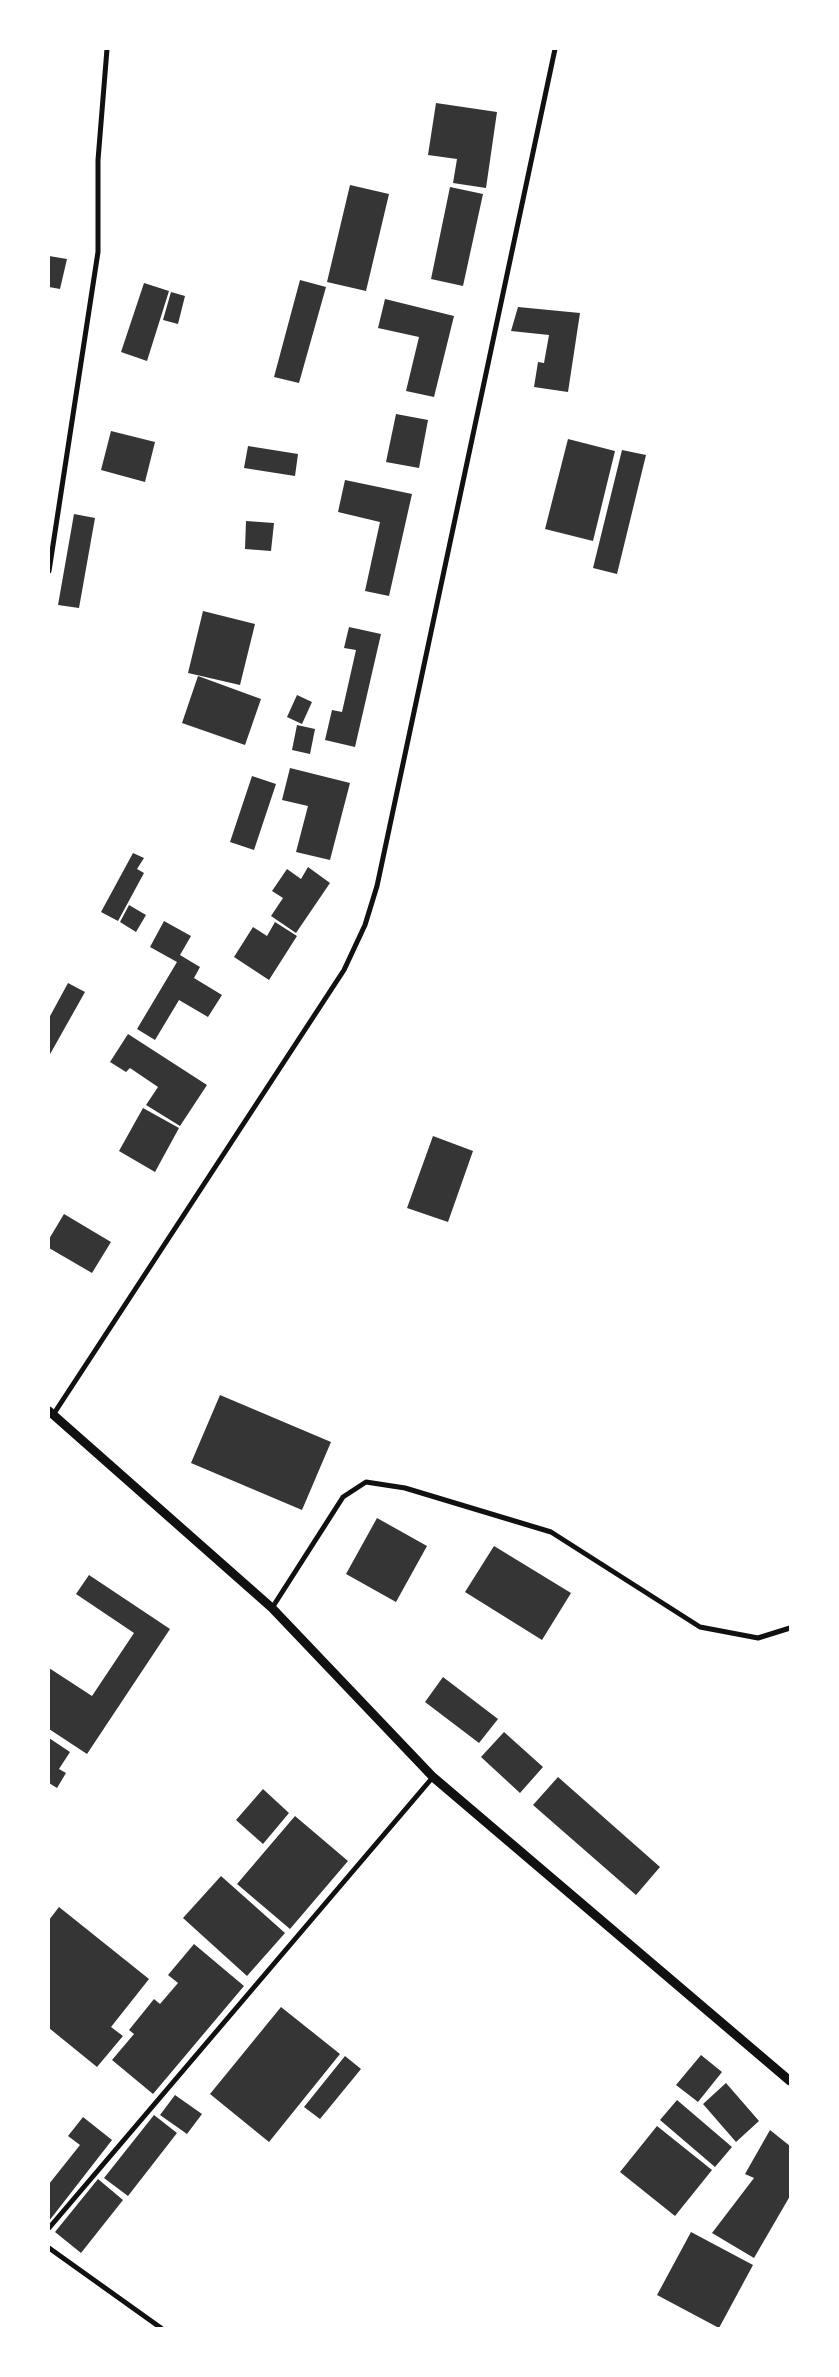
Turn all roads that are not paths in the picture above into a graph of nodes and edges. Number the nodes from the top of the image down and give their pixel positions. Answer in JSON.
{"nodes":[{"id":1,"x":107,"y":49,"type":"edge"},
{"id":2,"x":556,"y":49,"type":"edge"},
{"id":3,"x":49,"y":571,"type":"edge"},
{"id":4,"x":51,"y":1413,"type":"edge"},
{"id":5,"x":272,"y":1608,"type":"junction"},
{"id":6,"x":790,"y":1628,"type":"edge"},
{"id":7,"x":433,"y":1777,"type":"junction"},
{"id":8,"x":790,"y":2081,"type":"edge"},
{"id":9,"x":49,"y":2228,"type":"edge"},
{"id":10,"x":49,"y":2248,"type":"edge"},
{"id":11,"x":161,"y":2328,"type":"edge"}],
"edges":[{"from":1,"to":3,"type":"street"},
{"from":2,"to":4,"type":"street"},
{"from":4,"to":5,"type":"street"},
{"from":5,"to":6,"type":"street"},
{"from":5,"to":7,"type":"street"},
{"from":7,"to":8,"type":"street"},
{"from":7,"to":9,"type":"street"},
{"from":10,"to":11,"type":"street"}]}
